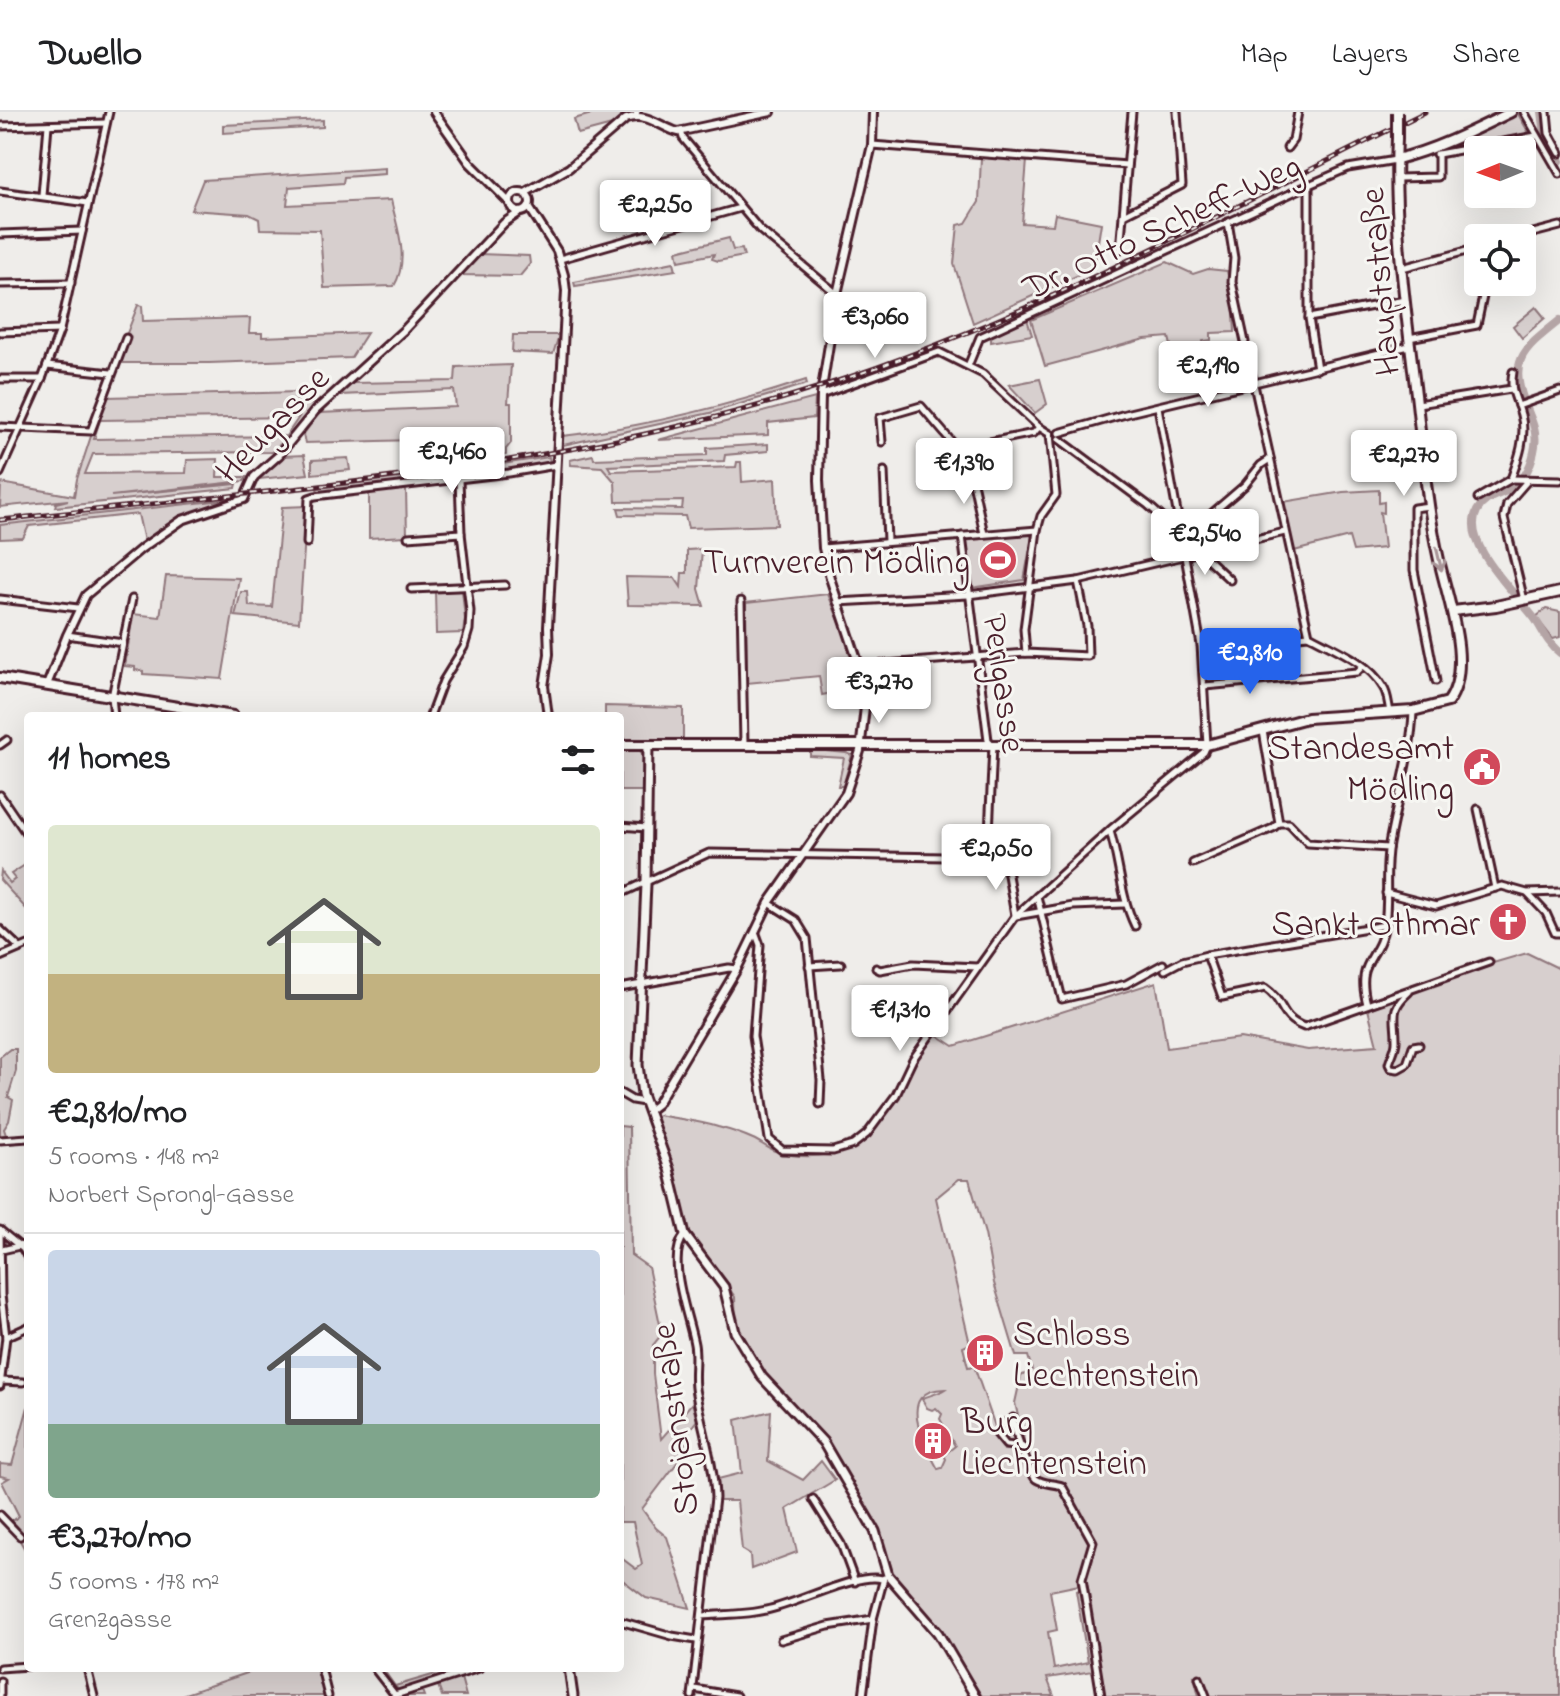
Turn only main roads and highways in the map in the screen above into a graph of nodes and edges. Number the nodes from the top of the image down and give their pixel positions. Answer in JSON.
{"nodes":[{"id":1,"x":1397,"y":112,"type":"edge"},
{"id":2,"x":1511,"y":112,"type":"edge"},
{"id":3,"x":1397,"y":159,"type":"junction"},
{"id":4,"x":1560,"y":592,"type":"edge"},
{"id":5,"x":1453,"y":611,"type":"junction"},
{"id":6,"x":0,"y":678,"type":"edge"},
{"id":7,"x":208,"y":712,"type":"edge"},
{"id":8,"x":624,"y":745,"type":"edge"},
{"id":9,"x":648,"y":745,"type":"junction"},
{"id":10,"x":570,"y":1672,"type":"edge"},
{"id":11,"x":573,"y":1696,"type":"edge"},
{"id":12,"x":975,"y":1696,"type":"edge"}],
"edges":[{"from":1,"to":3,"type":"main road","name":"Hauptstraße","bridge":true},
{"from":2,"to":3,"type":"main road"},
{"from":3,"to":5,"type":"main road","name":"Hauptstraße","one_way":true},
{"from":4,"to":5,"type":"main road"},
{"from":5,"to":9,"type":"main road","name":"Hauptstraße"},
{"from":6,"to":7,"type":"main road"},
{"from":8,"to":9,"type":"main road"},
{"from":9,"to":12,"type":"main road"},
{"from":10,"to":11,"type":"main road"}]}
